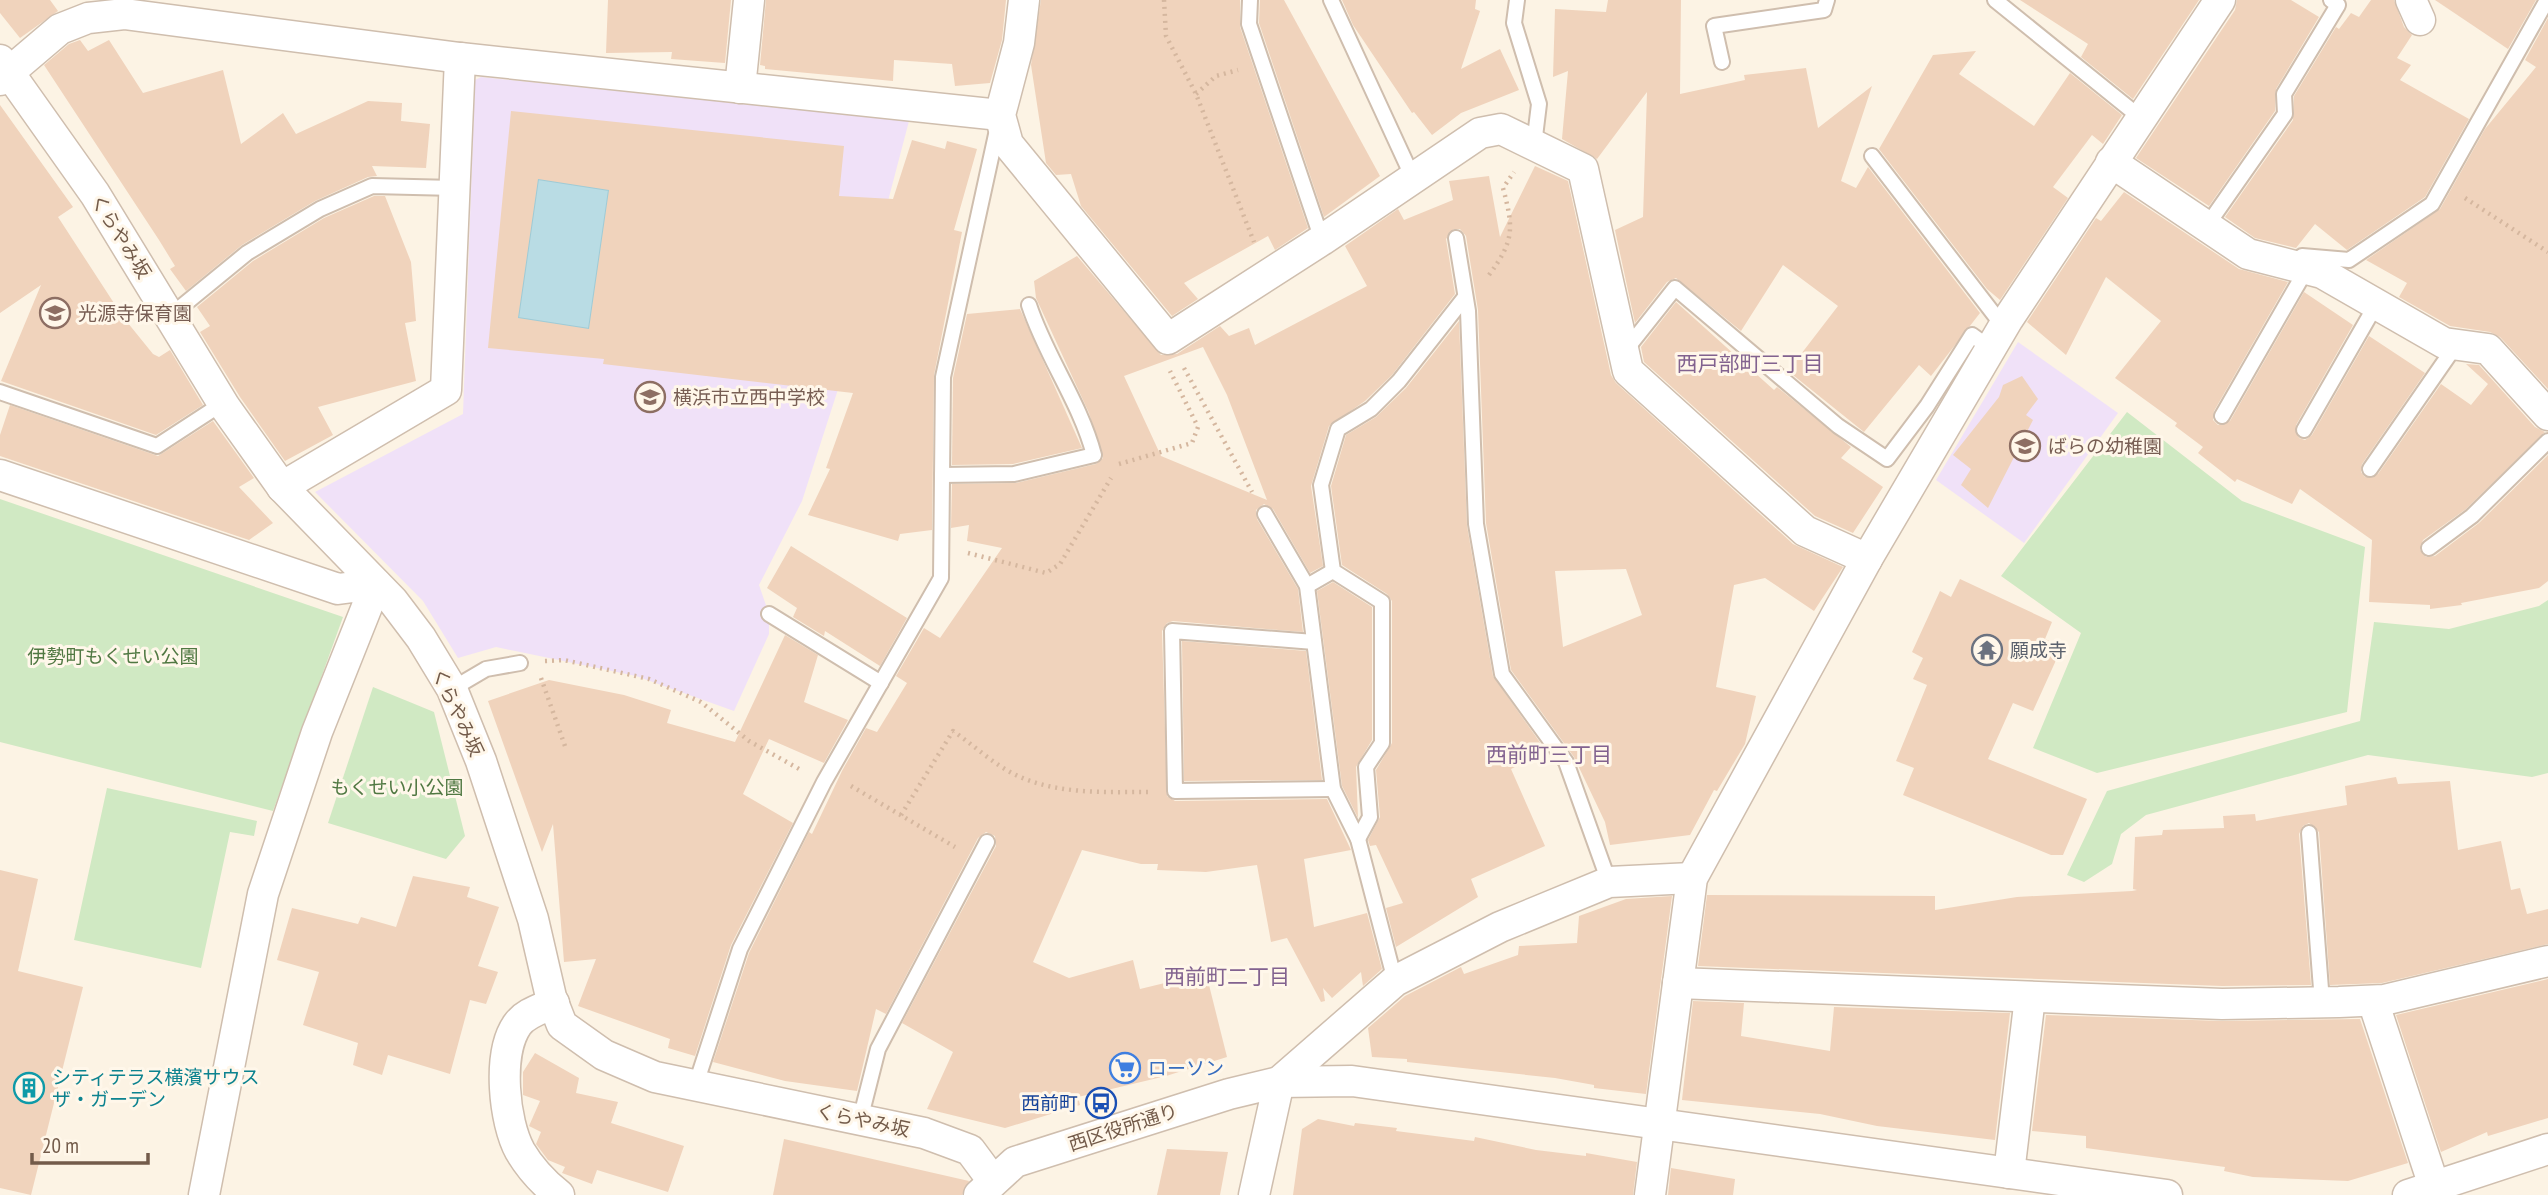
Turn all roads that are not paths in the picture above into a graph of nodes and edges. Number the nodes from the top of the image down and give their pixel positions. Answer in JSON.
{"nodes":[{"id":1,"x":749,"y":0,"type":"edge"},
{"id":2,"x":1024,"y":0,"type":"edge"},
{"id":3,"x":1250,"y":0,"type":"edge"},
{"id":4,"x":1331,"y":0,"type":"edge"},
{"id":5,"x":1517,"y":0,"type":"edge"},
{"id":6,"x":1827,"y":0,"type":"edge"},
{"id":7,"x":1995,"y":0,"type":"edge"},
{"id":8,"x":2220,"y":0,"type":"edge"},
{"id":9,"x":2331,"y":0,"type":"edge"},
{"id":10,"x":2547,"y":0,"type":"edge"},
{"id":11,"x":460,"y":58,"type":"junction"},
{"id":12,"x":1722,"y":62,"type":"dead end"},
{"id":13,"x":3,"y":70,"type":"edge"},
{"id":14,"x":740,"y":88,"type":"junction"},
{"id":15,"x":1000,"y":115,"type":"junction"},
{"id":16,"x":2141,"y":118,"type":"junction"},
{"id":17,"x":1534,"y":145,"type":"junction"},
{"id":18,"x":1872,"y":156,"type":"dead end"},
{"id":19,"x":2111,"y":162,"type":"junction"},
{"id":20,"x":1413,"y":178,"type":"junction"},
{"id":21,"x":455,"y":188,"type":"junction"},
{"id":22,"x":2206,"y":227,"type":"junction"},
{"id":23,"x":1456,"y":238,"type":"dead end"},
{"id":24,"x":1322,"y":240,"type":"junction"},
{"id":25,"x":2241,"y":250,"type":"junction"},
{"id":26,"x":2306,"y":270,"type":"junction"},
{"id":27,"x":1465,"y":297,"type":"junction"},
{"id":28,"x":2376,"y":303,"type":"junction"},
{"id":29,"x":1029,"y":305,"type":"dead end"},
{"id":30,"x":170,"y":316,"type":"junction"},
{"id":31,"x":1997,"y":337,"type":"junction"},
{"id":32,"x":2456,"y":345,"type":"junction"},
{"id":33,"x":1624,"y":352,"type":"junction"},
{"id":34,"x":0,"y":392,"type":"edge"},
{"id":35,"x":223,"y":403,"type":"junction"},
{"id":36,"x":2548,"y":415,"type":"edge"},
{"id":37,"x":2222,"y":416,"type":"dead end"},
{"id":38,"x":2304,"y":430,"type":"dead end"},
{"id":39,"x":2548,"y":441,"type":"edge"},
{"id":40,"x":2371,"y":469,"type":"dead end"},
{"id":41,"x":0,"y":475,"type":"edge"},
{"id":42,"x":942,"y":475,"type":"junction"},
{"id":43,"x":282,"y":487,"type":"junction"},
{"id":44,"x":1265,"y":514,"type":"road end"},
{"id":45,"x":2429,"y":548,"type":"dead end"},
{"id":46,"x":1867,"y":559,"type":"junction"},
{"id":47,"x":1333,"y":571,"type":"junction"},
{"id":48,"x":376,"y":584,"type":"junction"},
{"id":49,"x":1307,"y":586,"type":"junction"},
{"id":50,"x":769,"y":614,"type":"dead end"},
{"id":51,"x":1314,"y":642,"type":"junction"},
{"id":52,"x":520,"y":663,"type":"road end"},
{"id":53,"x":881,"y":683,"type":"junction"},
{"id":54,"x":452,"y":689,"type":"junction"},
{"id":55,"x":1334,"y":789,"type":"junction"},
{"id":56,"x":2309,"y":833,"type":"dead end"},
{"id":57,"x":1358,"y":839,"type":"junction"},
{"id":58,"x":987,"y":842,"type":"dead end"},
{"id":59,"x":1692,"y":878,"type":"junction"},
{"id":60,"x":1609,"y":882,"type":"junction"},
{"id":61,"x":2548,"y":961,"type":"edge"},
{"id":62,"x":1395,"y":981,"type":"junction"},
{"id":63,"x":1678,"y":983,"type":"junction"},
{"id":64,"x":2030,"y":997,"type":"junction"},
{"id":65,"x":2373,"y":1001,"type":"junction"},
{"id":66,"x":2322,"y":1002,"type":"junction"},
{"id":67,"x":554,"y":1003,"type":"junction"},
{"id":68,"x":1279,"y":1082,"type":"junction"},
{"id":69,"x":695,"y":1087,"type":"junction"},
{"id":70,"x":860,"y":1120,"type":"junction"},
{"id":71,"x":1659,"y":1124,"type":"junction"},
{"id":72,"x":2548,"y":1149,"type":"edge"},
{"id":73,"x":1989,"y":1179,"type":"edge"},
{"id":74,"x":2486,"y":1182,"type":"edge"},
{"id":75,"x":986,"y":1188,"type":"edge"},
{"id":76,"x":2421,"y":1191,"type":"edge"},
{"id":77,"x":204,"y":1195,"type":"edge"},
{"id":78,"x":559,"y":1195,"type":"edge"},
{"id":79,"x":1254,"y":1195,"type":"edge"},
{"id":80,"x":1650,"y":1195,"type":"edge"},
{"id":81,"x":2167,"y":1195,"type":"edge"}],
"edges":[{"from":1,"to":14,"type":"street"},
{"from":2,"to":15,"type":"street"},
{"from":3,"to":24,"type":"lane"},
{"from":4,"to":20,"type":"lane"},
{"from":5,"to":17,"type":"lane"},
{"from":6,"to":12,"type":"lane"},
{"from":7,"to":16,"type":"lane"},
{"from":8,"to":16,"type":"street"},
{"from":9,"to":22,"type":"lane"},
{"from":10,"to":25,"type":"lane"},
{"from":11,"to":13,"type":"street"},
{"from":11,"to":14,"type":"street"},
{"from":11,"to":21,"type":"street"},
{"from":13,"to":30,"type":"street","name":"くらやみ坂"},
{"from":14,"to":15,"type":"street"},
{"from":15,"to":24,"type":"street"},
{"from":15,"to":42,"type":"lane"},
{"from":16,"to":19,"type":"street"},
{"from":17,"to":20,"type":"street"},
{"from":17,"to":33,"type":"street"},
{"from":18,"to":31,"type":"lane"},
{"from":19,"to":22,"type":"street"},
{"from":19,"to":31,"type":"street"},
{"from":20,"to":24,"type":"street"},
{"from":21,"to":30,"type":"lane"},
{"from":21,"to":43,"type":"street"},
{"from":22,"to":25,"type":"street"},
{"from":23,"to":27,"type":"lane"},
{"from":25,"to":26,"type":"street"},
{"from":26,"to":28,"type":"street"},
{"from":26,"to":37,"type":"lane"},
{"from":27,"to":47,"type":"lane"},
{"from":27,"to":60,"type":"lane"},
{"from":28,"to":32,"type":"street"},
{"from":28,"to":38,"type":"lane"},
{"from":29,"to":42,"type":"lane"},
{"from":30,"to":35,"type":"street","name":"くらやみ坂"},
{"from":31,"to":33,"type":"lane"},
{"from":31,"to":46,"type":"street"},
{"from":32,"to":36,"type":"street"},
{"from":32,"to":40,"type":"lane"},
{"from":33,"to":46,"type":"street"},
{"from":34,"to":35,"type":"lane"},
{"from":35,"to":43,"type":"street","name":"くらやみ坂"},
{"from":39,"to":45,"type":"lane"},
{"from":41,"to":48,"type":"street"},
{"from":42,"to":53,"type":"lane"},
{"from":43,"to":48,"type":"street","name":"くらやみ坂"},
{"from":44,"to":49,"type":"lane"},
{"from":46,"to":59,"type":"street"},
{"from":47,"to":49,"type":"lane"},
{"from":47,"to":57,"type":"lane"},
{"from":48,"to":54,"type":"street","name":"くらやみ坂"},
{"from":48,"to":77,"type":"street"},
{"from":49,"to":51,"type":"lane"},
{"from":50,"to":53,"type":"lane"},
{"from":51,"to":55,"type":"lane"},
{"from":51,"to":55,"type":"lane"},
{"from":52,"to":54,"type":"lane"},
{"from":53,"to":69,"type":"lane"},
{"from":54,"to":67,"type":"street","name":"くらやみ坂"},
{"from":55,"to":57,"type":"lane"},
{"from":56,"to":66,"type":"lane"},
{"from":57,"to":62,"type":"lane"},
{"from":58,"to":70,"type":"lane"},
{"from":59,"to":60,"type":"street"},
{"from":59,"to":63,"type":"street"},
{"from":60,"to":62,"type":"street"},
{"from":61,"to":65,"type":"street"},
{"from":62,"to":68,"type":"street"},
{"from":63,"to":64,"type":"street"},
{"from":63,"to":71,"type":"street"},
{"from":64,"to":66,"type":"street"},
{"from":64,"to":73,"type":"street"},
{"from":65,"to":66,"type":"street"},
{"from":65,"to":76,"type":"street"},
{"from":67,"to":69,"type":"street","name":"くらやみ坂"},
{"from":67,"to":78,"type":"street"},
{"from":68,"to":71,"type":"street"},
{"from":68,"to":75,"type":"street","name":"西区役所通り"},
{"from":68,"to":79,"type":"street"},
{"from":69,"to":70,"type":"street","name":"くらやみ坂"},
{"from":70,"to":75,"type":"street","name":"くらやみ坂"},
{"from":71,"to":73,"type":"street"},
{"from":71,"to":80,"type":"street"},
{"from":72,"to":74,"type":"street"},
{"from":73,"to":81,"type":"street"},
{"from":74,"to":76,"type":"street"}]}
